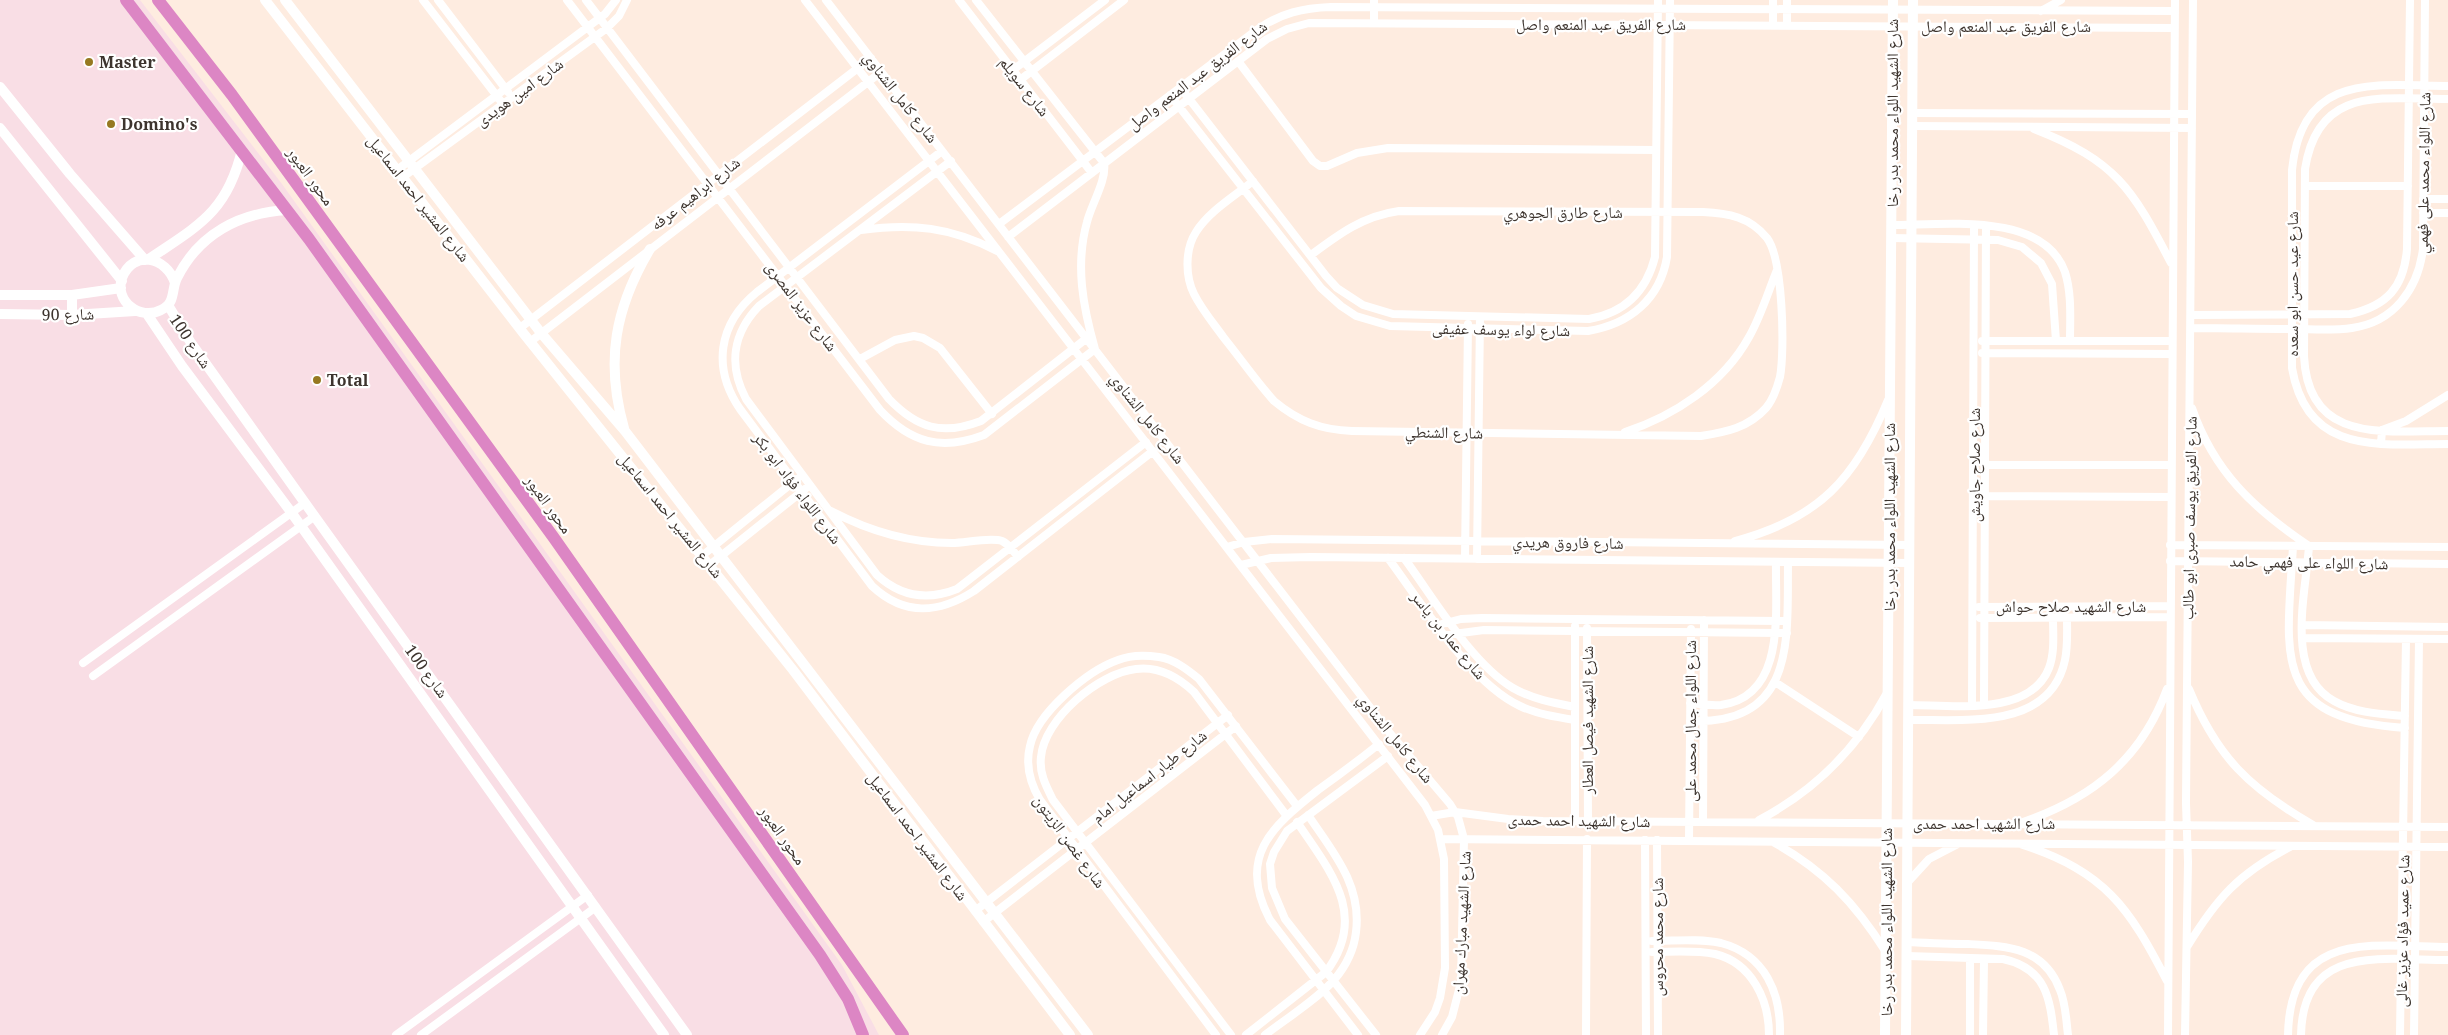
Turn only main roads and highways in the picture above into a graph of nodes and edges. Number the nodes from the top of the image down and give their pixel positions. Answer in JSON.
{"nodes":[{"id":1,"x":126,"y":0,"type":"edge"},
{"id":2,"x":158,"y":0,"type":"edge"},
{"id":3,"x":891,"y":1020,"type":"junction"},
{"id":4,"x":863,"y":1035,"type":"edge"},
{"id":5,"x":895,"y":1035,"type":"edge"},
{"id":6,"x":903,"y":1035,"type":"edge"}],
"edges":[{"from":1,"to":4,"type":"highway"},
{"from":2,"to":3,"type":"highway","name":"محور العبور"},
{"from":3,"to":5,"type":"highway"},
{"from":3,"to":6,"type":"highway","name":"محور العبور"}]}
